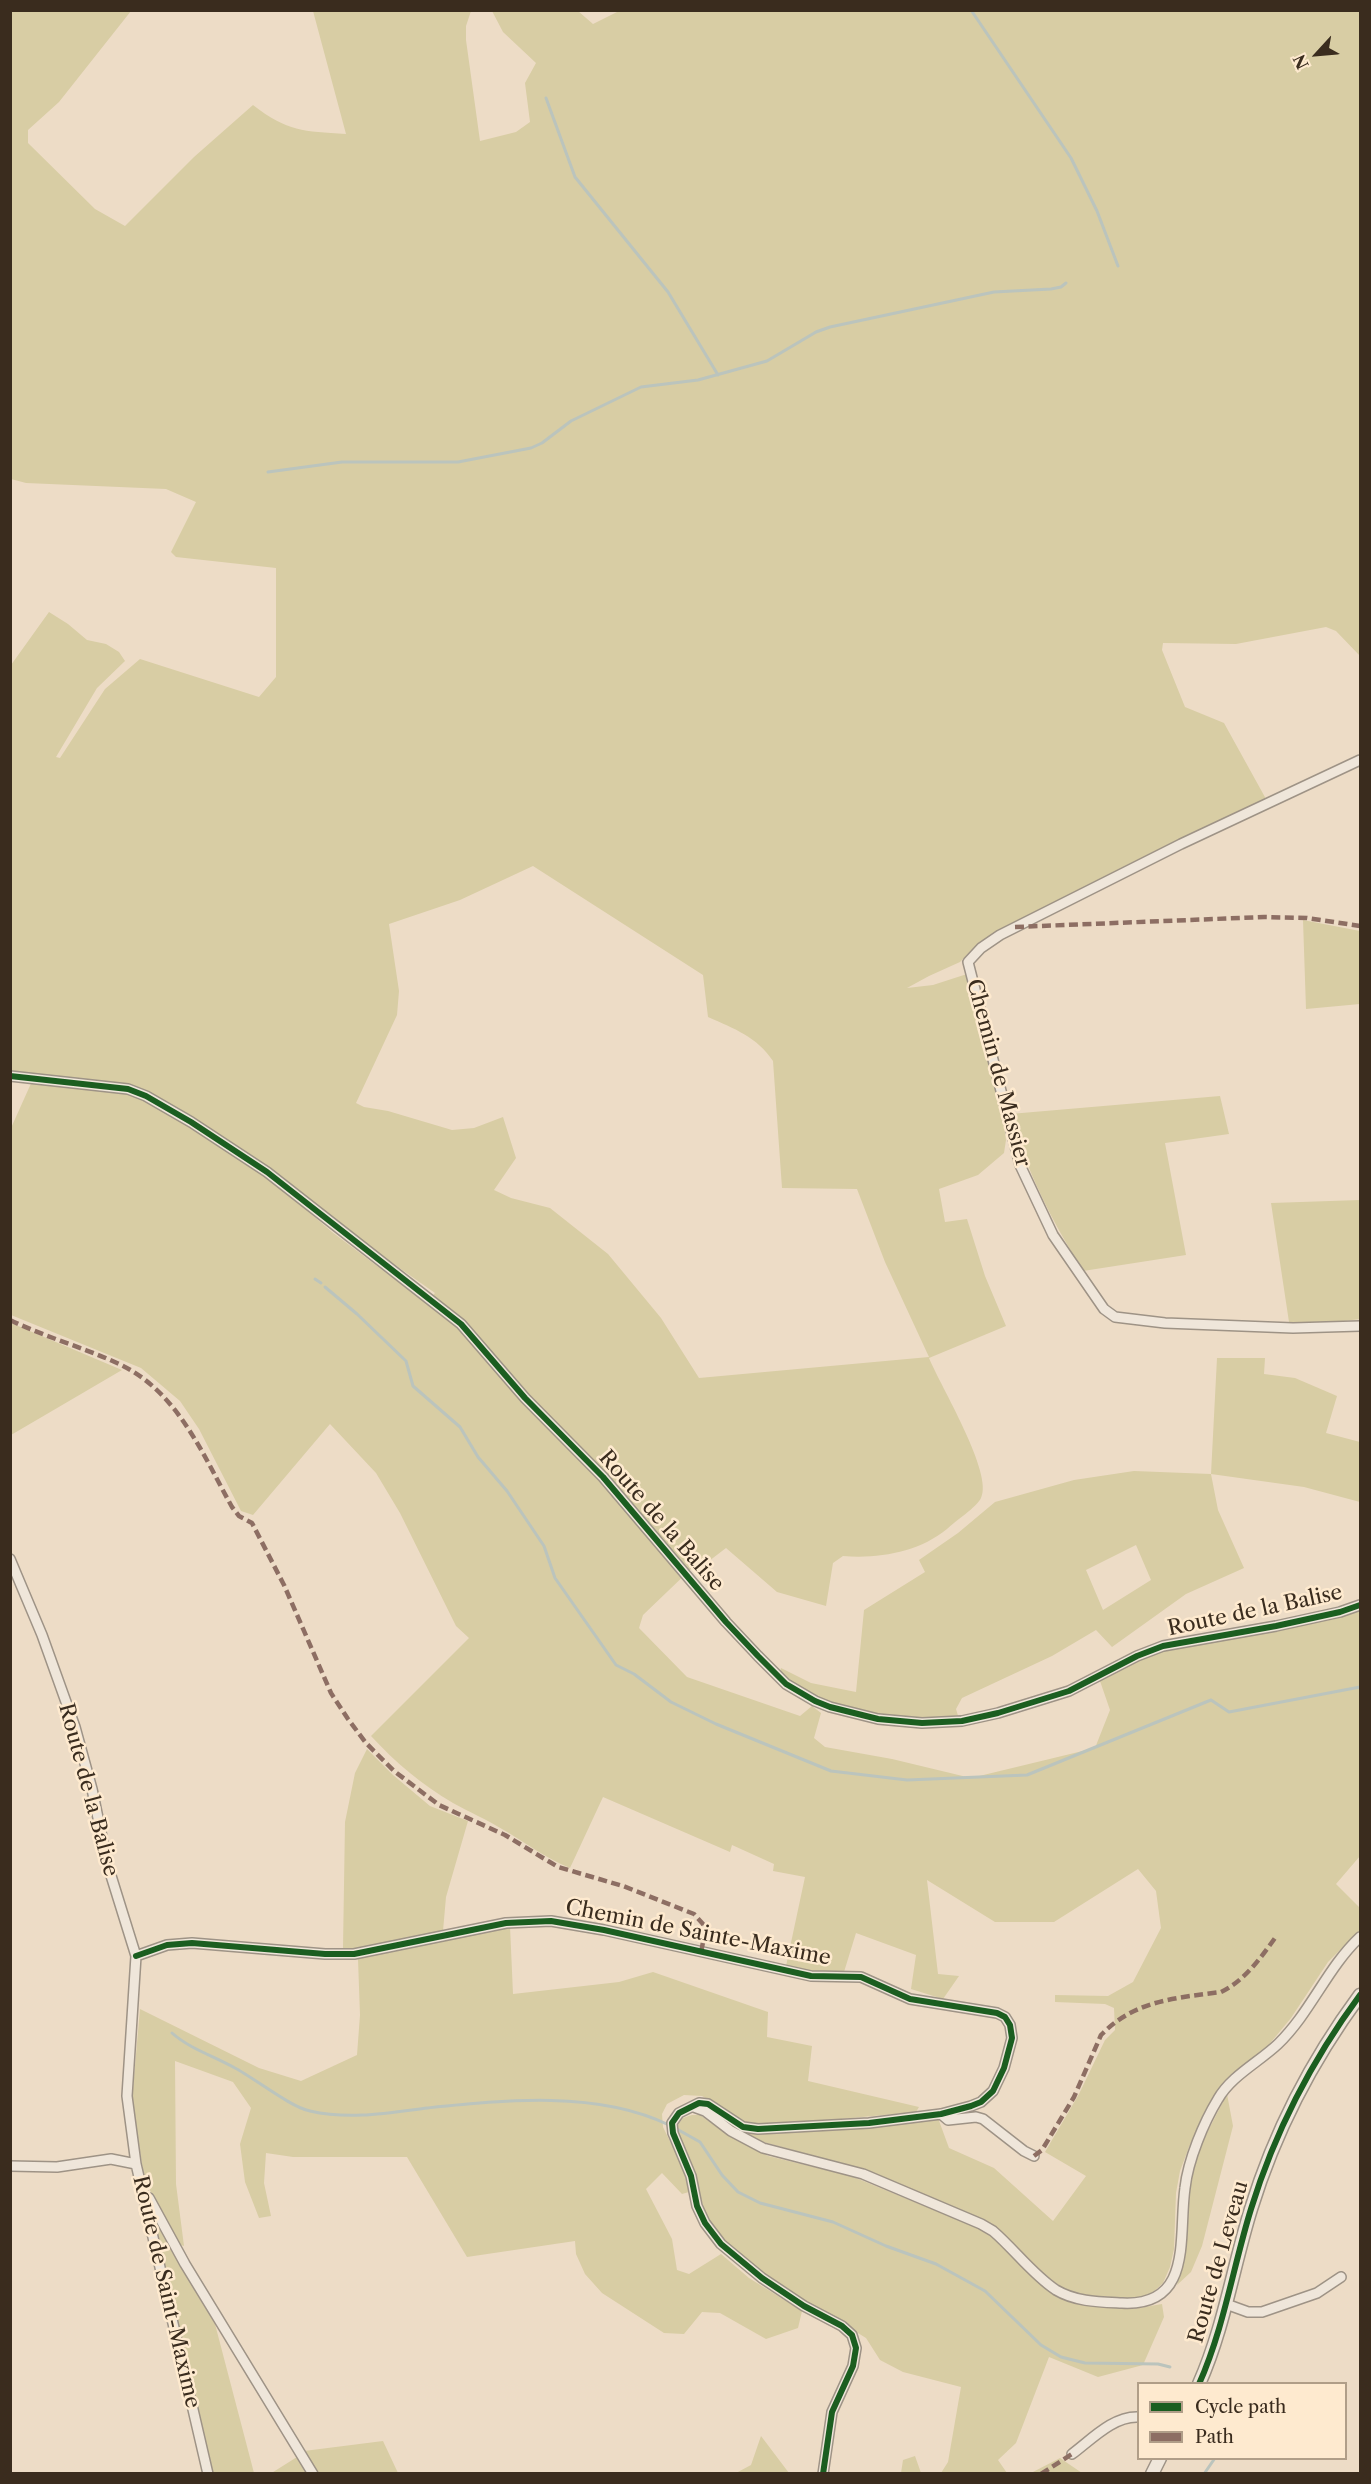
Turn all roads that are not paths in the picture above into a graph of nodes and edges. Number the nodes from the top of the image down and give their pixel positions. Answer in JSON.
{"nodes":[{"id":1,"x":1360,"y":760,"type":"edge"},
{"id":2,"x":10,"y":1076,"type":"edge"},
{"id":3,"x":1360,"y":1326,"type":"edge"},
{"id":4,"x":10,"y":1559,"type":"edge"},
{"id":5,"x":1360,"y":1605,"type":"edge"},
{"id":6,"x":1360,"y":1937,"type":"edge"},
{"id":7,"x":136,"y":1956,"type":"junction"},
{"id":8,"x":1360,"y":1995,"type":"edge"},
{"id":9,"x":694,"y":2107,"type":"junction"},
{"id":10,"x":941,"y":2114,"type":"junction"},
{"id":11,"x":1034,"y":2156,"type":"dead end"},
{"id":12,"x":136,"y":2164,"type":"junction"},
{"id":13,"x":10,"y":2166,"type":"edge"},
{"id":14,"x":143,"y":2188,"type":"junction"},
{"id":15,"x":1341,"y":2277,"type":"dead end"},
{"id":16,"x":1226,"y":2304,"type":"junction"},
{"id":17,"x":1200,"y":2382,"type":"edge"},
{"id":18,"x":1136,"y":2417,"type":"edge"},
{"id":19,"x":1072,"y":2454,"type":"dead end"},
{"id":20,"x":1159,"y":2460,"type":"edge"},
{"id":21,"x":208,"y":2474,"type":"edge"},
{"id":22,"x":313,"y":2474,"type":"edge"},
{"id":23,"x":823,"y":2474,"type":"edge"},
{"id":24,"x":1152,"y":2474,"type":"edge"}],
"edges":[{"from":1,"to":3,"type":"street","name":"Chemin de Massier"},
{"from":2,"to":5,"type":"street","name":"Route de la Balise"},
{"from":4,"to":7,"type":"street","name":"Route de la Balise"},
{"from":6,"to":9,"type":"street"},
{"from":7,"to":10,"type":"street","name":"Chemin de Sainte-Maxime"},
{"from":7,"to":12,"type":"street"},
{"from":8,"to":16,"type":"street","name":"Route de Leveau"},
{"from":9,"to":10,"type":"street","name":"Chemin de Sainte-Maxime"},
{"from":9,"to":23,"type":"street"},
{"from":10,"to":11,"type":"street"},
{"from":12,"to":13,"type":"street","name":"Route de Saint-Maxime"},
{"from":12,"to":14,"type":"street","name":"Route de Saint-Maxime"},
{"from":14,"to":21,"type":"street","name":"Route de Saint-Maxime"},
{"from":14,"to":22,"type":"street"},
{"from":15,"to":16,"type":"street"},
{"from":16,"to":17,"type":"street","name":"Route de Leveau"},
{"from":18,"to":19,"type":"street"},
{"from":20,"to":24,"type":"street"}]}
